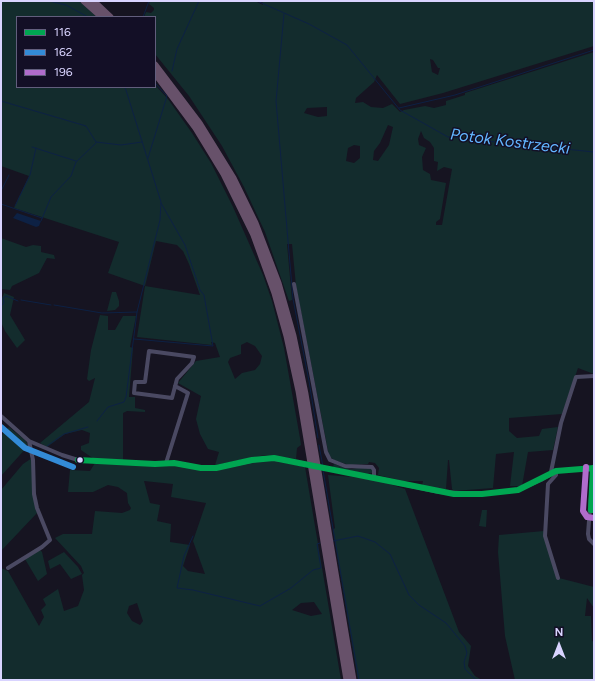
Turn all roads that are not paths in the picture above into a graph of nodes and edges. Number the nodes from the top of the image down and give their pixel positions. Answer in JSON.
{"nodes":[{"id":1,"x":84,"y":1,"type":"edge"},
{"id":2,"x":93,"y":1,"type":"edge"},
{"id":3,"x":101,"y":16,"type":"edge"},
{"id":4,"x":109,"y":16,"type":"edge"},
{"id":5,"x":156,"y":66,"type":"edge"},
{"id":6,"x":156,"y":74,"type":"edge"},
{"id":7,"x":294,"y":284,"type":"dead end"},
{"id":8,"x":594,"y":376,"type":"edge"},
{"id":9,"x":175,"y":386,"type":"junction"},
{"id":10,"x":1,"y":416,"type":"edge"},
{"id":11,"x":29,"y":441,"type":"junction"},
{"id":12,"x":166,"y":463,"type":"junction"},
{"id":13,"x":594,"y":468,"type":"edge"},
{"id":14,"x":556,"y":471,"type":"junction"},
{"id":15,"x":551,"y":472,"type":"junction"},
{"id":16,"x":374,"y":478,"type":"junction"},
{"id":17,"x":592,"y":510,"type":"edge"},
{"id":18,"x":594,"y":544,"type":"edge"},
{"id":19,"x":8,"y":568,"type":"dead end"},
{"id":20,"x":558,"y":578,"type":"dead end"},
{"id":21,"x":347,"y":680,"type":"edge"},
{"id":22,"x":353,"y":680,"type":"edge"}],
"edges":[{"from":1,"to":3,"type":"highway"},
{"from":2,"to":4,"type":"highway"},
{"from":5,"to":22,"type":"highway"},
{"from":6,"to":21,"type":"highway"},
{"from":7,"to":16,"type":"street"},
{"from":8,"to":15,"type":"street"},
{"from":9,"to":9,"type":"street"},
{"from":9,"to":12,"type":"street"},
{"from":10,"to":11,"type":"street"},
{"from":11,"to":12,"type":"street"},
{"from":11,"to":19,"type":"street"},
{"from":12,"to":16,"type":"street","bridge":true},
{"from":13,"to":14,"type":"street"},
{"from":13,"to":17,"type":"street"},
{"from":14,"to":15,"type":"street"},
{"from":14,"to":20,"type":"street"},
{"from":15,"to":16,"type":"street"},
{"from":17,"to":18,"type":"street"}]}
